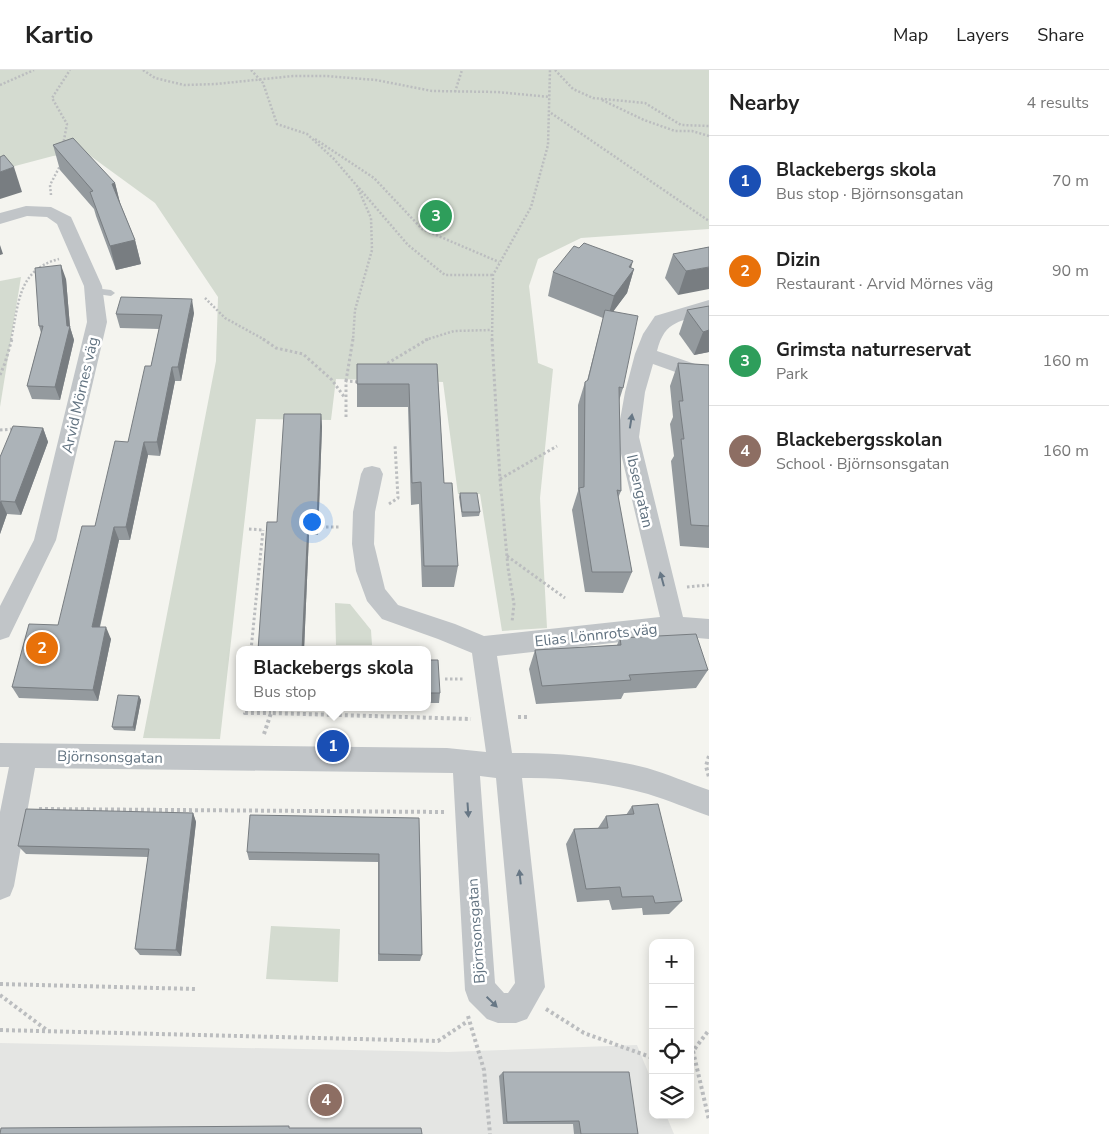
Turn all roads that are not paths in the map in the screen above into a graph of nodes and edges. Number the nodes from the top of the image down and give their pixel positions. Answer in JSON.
{"nodes":[{"id":1,"x":0,"y":219,"type":"edge"},
{"id":2,"x":709,"y":306,"type":"edge"},
{"id":3,"x":645,"y":354,"type":"junction"},
{"id":4,"x":709,"y":364,"type":"edge"},
{"id":5,"x":688,"y":369,"type":"junction"},
{"id":6,"x":709,"y":392,"type":"edge"},
{"id":7,"x":372,"y":474,"type":"dead end"},
{"id":8,"x":674,"y":626,"type":"junction"},
{"id":9,"x":709,"y":628,"type":"edge"},
{"id":10,"x":0,"y":630,"type":"edge"},
{"id":11,"x":483,"y":647,"type":"junction"},
{"id":12,"x":12,"y":755,"type":"edge"},
{"id":13,"x":466,"y":761,"type":"junction"},
{"id":14,"x":505,"y":766,"type":"junction"},
{"id":15,"x":709,"y":803,"type":"edge"},
{"id":16,"x":0,"y":886,"type":"edge"}],
"edges":[{"from":1,"to":10,"type":"street","name":"Arvid Mörnes väg"},
{"from":2,"to":3,"type":"street","name":"Ibsengatan"},
{"from":3,"to":5,"type":"street"},
{"from":8,"to":3,"type":"street","name":"Ibsengatan","one_way":true},
{"from":4,"to":5,"type":"street"},
{"from":5,"to":6,"type":"street"},
{"from":7,"to":11,"type":"street","name":"Elias Lönnrots väg"},
{"from":8,"to":9,"type":"street","name":"Elias Lönnrots väg"},
{"from":8,"to":11,"type":"street","name":"Elias Lönnrots väg"},
{"from":11,"to":14,"type":"street"},
{"from":12,"to":13,"type":"street","name":"Björnsonsgatan"},
{"from":12,"to":16,"type":"street","name":"Björnsonsgatan"},
{"from":13,"to":14,"type":"street","name":"Björnsonsgatan"},
{"from":13,"to":14,"type":"street","name":"Björnsonsgatan","one_way":true},
{"from":14,"to":15,"type":"street","name":"Björnsonsgatan"}]}
